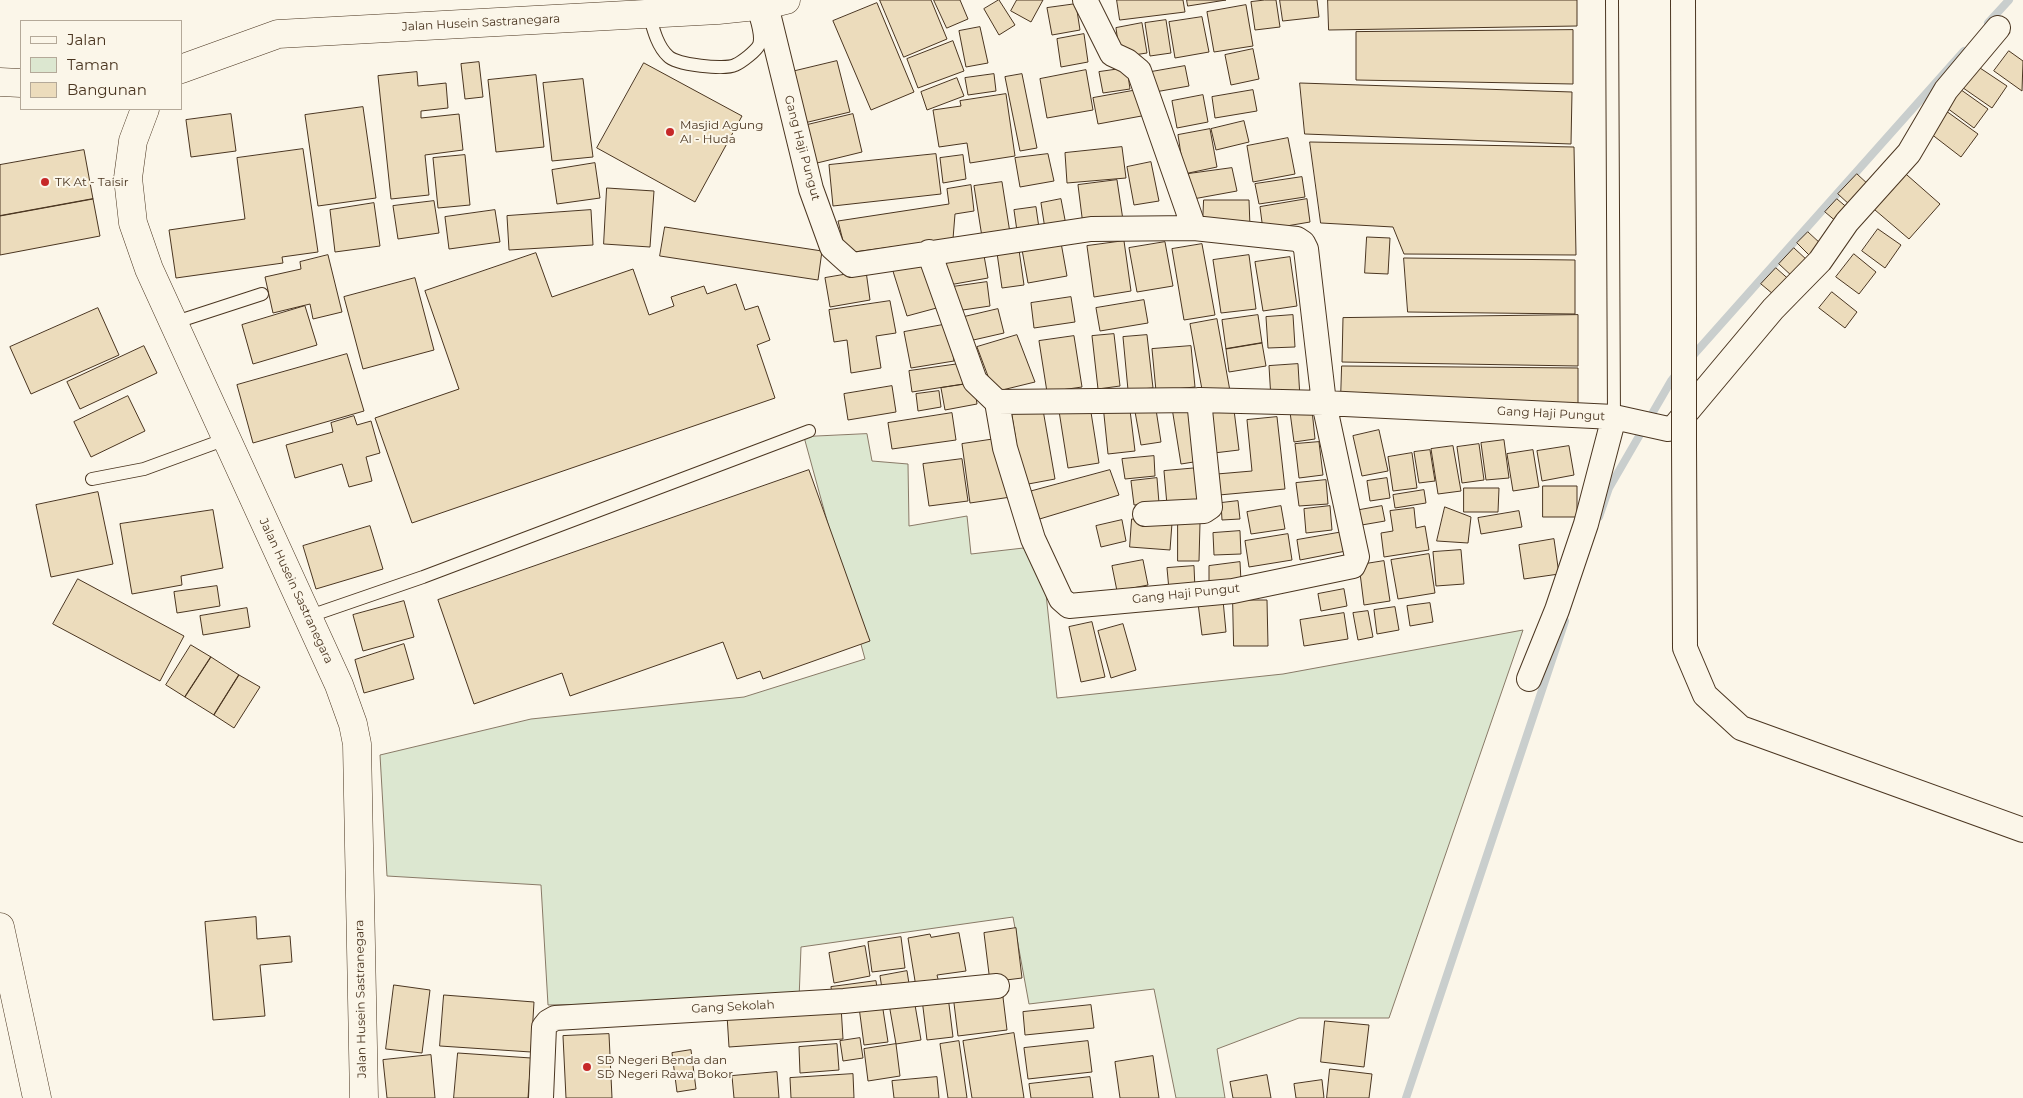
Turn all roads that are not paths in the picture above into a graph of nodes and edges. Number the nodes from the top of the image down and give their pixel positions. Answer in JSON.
{"nodes":[{"id":1,"x":1085,"y":0,"type":"edge"},
{"id":2,"x":1612,"y":0,"type":"edge"},
{"id":3,"x":1683,"y":0,"type":"edge"},
{"id":4,"x":768,"y":4,"type":"edge"},
{"id":5,"x":649,"y":14,"type":"junction"},
{"id":6,"x":1998,"y":28,"type":"dead end"},
{"id":7,"x":182,"y":69,"type":"edge"},
{"id":8,"x":0,"y":82,"type":"edge"},
{"id":9,"x":20,"y":83,"type":"edge"},
{"id":10,"x":145,"y":110,"type":"edge"},
{"id":11,"x":1194,"y":228,"type":"junction"},
{"id":12,"x":929,"y":252,"type":"junction"},
{"id":13,"x":262,"y":294,"type":"dead end"},
{"id":14,"x":173,"y":323,"type":"junction"},
{"id":15,"x":1199,"y":400,"type":"junction"},
{"id":16,"x":997,"y":402,"type":"junction"},
{"id":17,"x":1324,"y":403,"type":"junction"},
{"id":18,"x":1621,"y":419,"type":"junction"},
{"id":19,"x":809,"y":431,"type":"dead end"},
{"id":20,"x":226,"y":439,"type":"junction"},
{"id":21,"x":92,"y":479,"type":"dead end"},
{"id":22,"x":1145,"y":514,"type":"dead end"},
{"id":23,"x":307,"y":617,"type":"junction"},
{"id":24,"x":1528,"y":679,"type":"dead end"},
{"id":25,"x":2023,"y":830,"type":"edge"},
{"id":26,"x":0,"y":927,"type":"edge"},
{"id":27,"x":997,"y":986,"type":"dead end"},
{"id":28,"x":37,"y":1098,"type":"edge"},
{"id":29,"x":364,"y":1098,"type":"edge"},
{"id":30,"x":542,"y":1098,"type":"edge"}],
"edges":[{"from":1,"to":11,"type":"street"},
{"from":2,"to":18,"type":"lane"},
{"from":3,"to":25,"type":"street","bridge":true},
{"from":4,"to":5,"type":"main road","name":"Jalan Husein Sastranegara"},
{"from":4,"to":5,"type":"lane"},
{"from":4,"to":12,"type":"street","name":"Gang Haji Pungut"},
{"from":5,"to":7,"type":"main road","name":"Jalan Husein Sastranegara"},
{"from":6,"to":18,"type":"street","name":"Gang Haji Pungut"},
{"from":8,"to":9,"type":"main road"},
{"from":10,"to":14,"type":"main road","name":"Jalan Husein Sastranegara"},
{"from":11,"to":12,"type":"street","name":"Gang Haji Pungut"},
{"from":11,"to":17,"type":"street","name":"Gang Haji Pungut"},
{"from":12,"to":16,"type":"street"},
{"from":13,"to":14,"type":"lane"},
{"from":14,"to":20,"type":"main road","name":"Jalan Husein Sastranegara"},
{"from":15,"to":16,"type":"street","name":"Gang Haji Pungut"},
{"from":15,"to":17,"type":"street","name":"Gang Haji Pungut"},
{"from":15,"to":22,"type":"street"},
{"from":16,"to":17,"type":"street","name":"Gang Haji Pungut"},
{"from":17,"to":18,"type":"street","name":"Gang Haji Pungut"},
{"from":18,"to":24,"type":"street"},
{"from":19,"to":23,"type":"lane"},
{"from":20,"to":21,"type":"lane"},
{"from":20,"to":23,"type":"main road","name":"Jalan Husein Sastranegara"},
{"from":23,"to":29,"type":"main road","name":"Jalan Husein Sastranegara"},
{"from":26,"to":28,"type":"main road"},
{"from":27,"to":30,"type":"street","name":"Gang Sekolah"}]}
